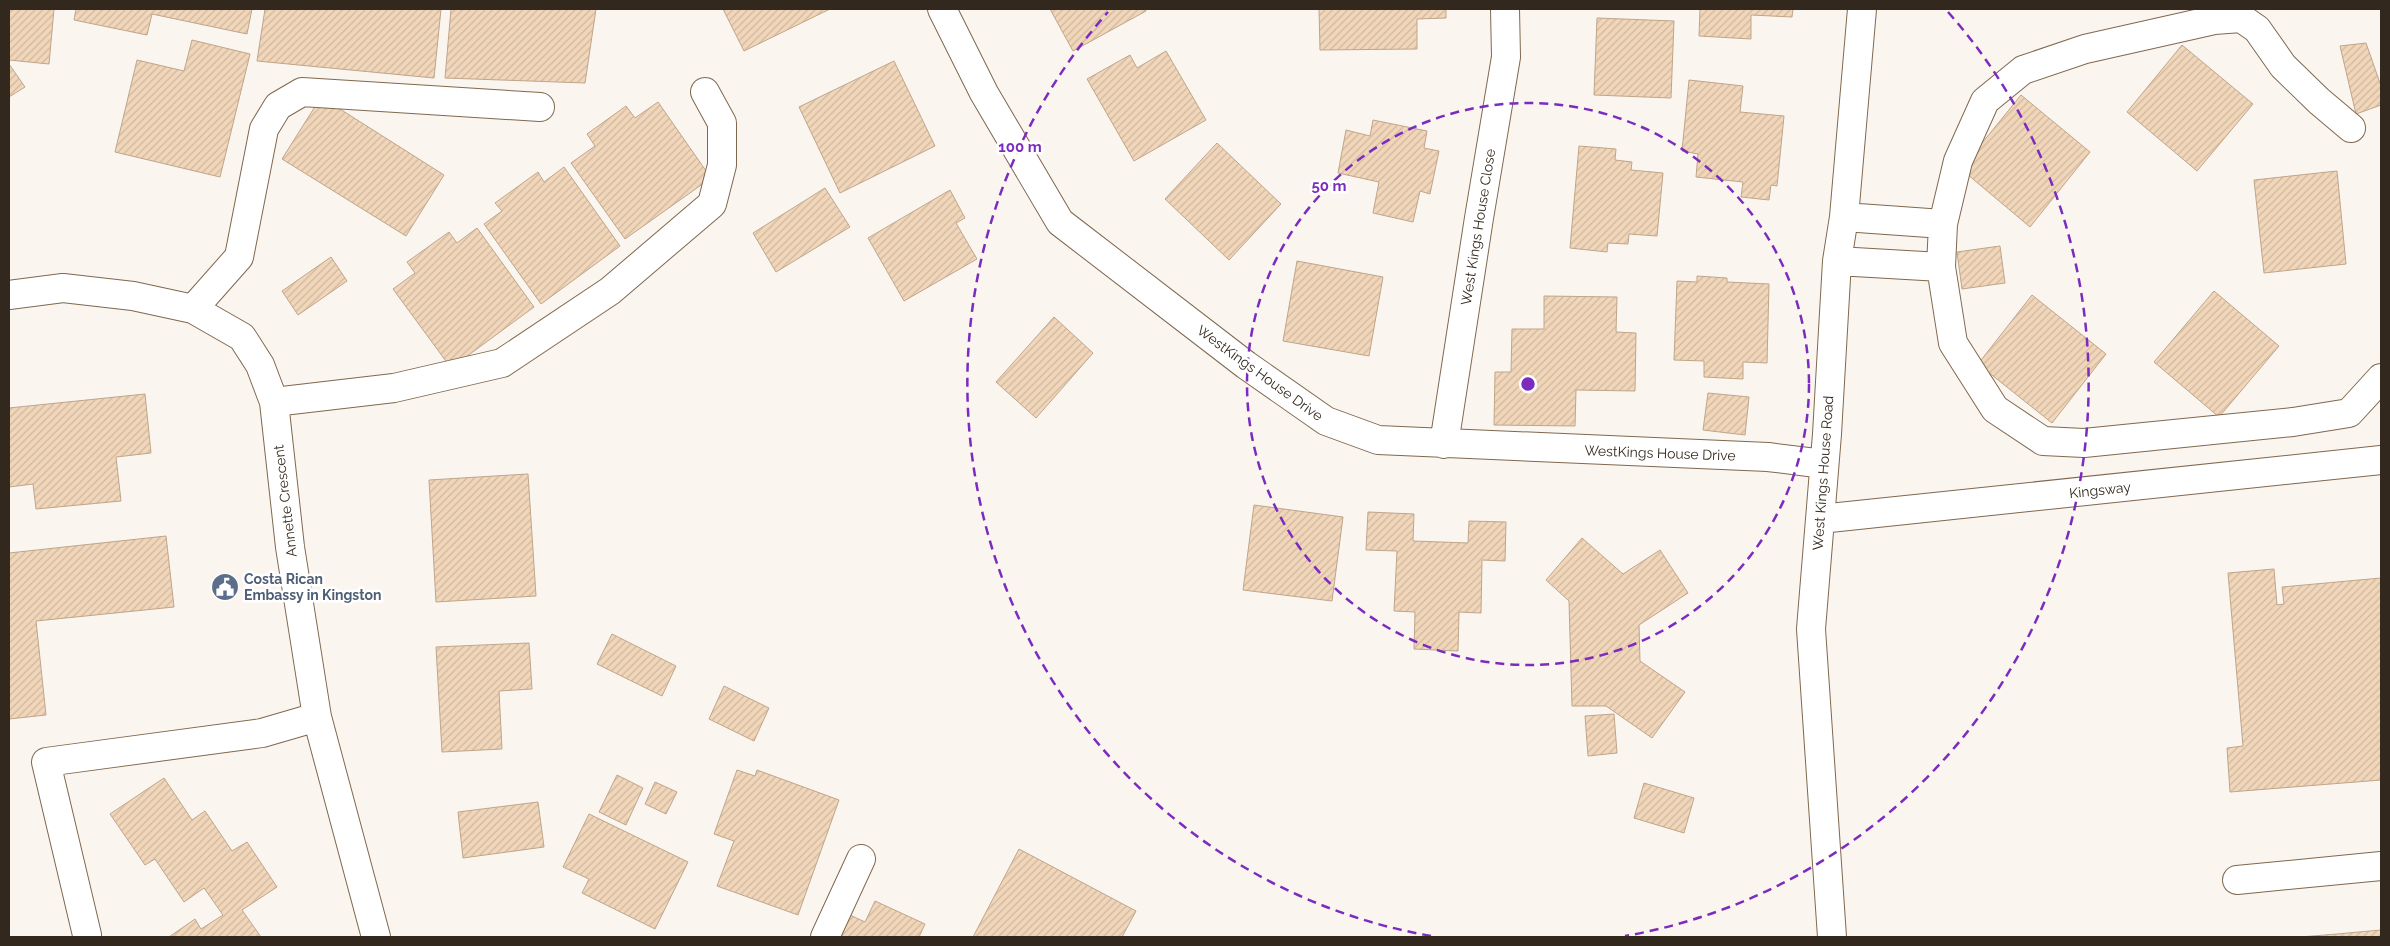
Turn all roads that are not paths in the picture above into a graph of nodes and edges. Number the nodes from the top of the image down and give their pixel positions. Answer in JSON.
{"nodes":[{"id":1,"x":942,"y":9,"type":"edge"},
{"id":2,"x":1505,"y":9,"type":"edge"},
{"id":3,"x":1862,"y":9,"type":"edge"},
{"id":4,"x":705,"y":92,"type":"dead end"},
{"id":5,"x":540,"y":107,"type":"dead end"},
{"id":6,"x":2351,"y":128,"type":"dead end"},
{"id":7,"x":1844,"y":217,"type":"junction"},
{"id":8,"x":1943,"y":224,"type":"junction"},
{"id":9,"x":1837,"y":261,"type":"junction"},
{"id":10,"x":1941,"y":267,"type":"junction"},
{"id":11,"x":9,"y":295,"type":"edge"},
{"id":12,"x":193,"y":308,"type":"junction"},
{"id":13,"x":2381,"y":378,"type":"edge"},
{"id":14,"x":274,"y":402,"type":"junction"},
{"id":15,"x":1444,"y":444,"type":"junction"},
{"id":16,"x":2381,"y":460,"type":"edge"},
{"id":17,"x":1824,"y":464,"type":"junction"},
{"id":18,"x":1820,"y":520,"type":"junction"},
{"id":19,"x":317,"y":717,"type":"junction"},
{"id":20,"x":862,"y":859,"type":"dead end"},
{"id":21,"x":2381,"y":866,"type":"edge"},
{"id":22,"x":2237,"y":880,"type":"dead end"},
{"id":23,"x":87,"y":935,"type":"dead end"},
{"id":24,"x":376,"y":937,"type":"edge"},
{"id":25,"x":825,"y":937,"type":"edge"},
{"id":26,"x":1832,"y":937,"type":"edge"}],
"edges":[{"from":1,"to":15,"type":"street","name":"WestKings House Drive"},
{"from":2,"to":15,"type":"street","name":"West Kings House Close"},
{"from":3,"to":7,"type":"street","name":"West Kings House Road"},
{"from":4,"to":14,"type":"street"},
{"from":5,"to":12,"type":"street"},
{"from":6,"to":8,"type":"street"},
{"from":7,"to":8,"type":"street"},
{"from":7,"to":9,"type":"street","name":"West Kings House Road"},
{"from":8,"to":10,"type":"street"},
{"from":9,"to":10,"type":"street"},
{"from":9,"to":17,"type":"street","name":"West Kings House Road"},
{"from":10,"to":13,"type":"street"},
{"from":11,"to":12,"type":"street","name":"Annette Crescent"},
{"from":12,"to":14,"type":"street","name":"Annette Crescent"},
{"from":14,"to":19,"type":"street","name":"Annette Crescent"},
{"from":15,"to":17,"type":"street","name":"WestKings House Drive"},
{"from":16,"to":18,"type":"street","name":"Kingsway"},
{"from":17,"to":18,"type":"street","name":"West Kings House Road"},
{"from":18,"to":26,"type":"street","name":"West Kings House Road"},
{"from":19,"to":23,"type":"street"},
{"from":19,"to":24,"type":"street","name":"Annette Crescent"},
{"from":20,"to":25,"type":"street"},
{"from":21,"to":22,"type":"street"}]}
